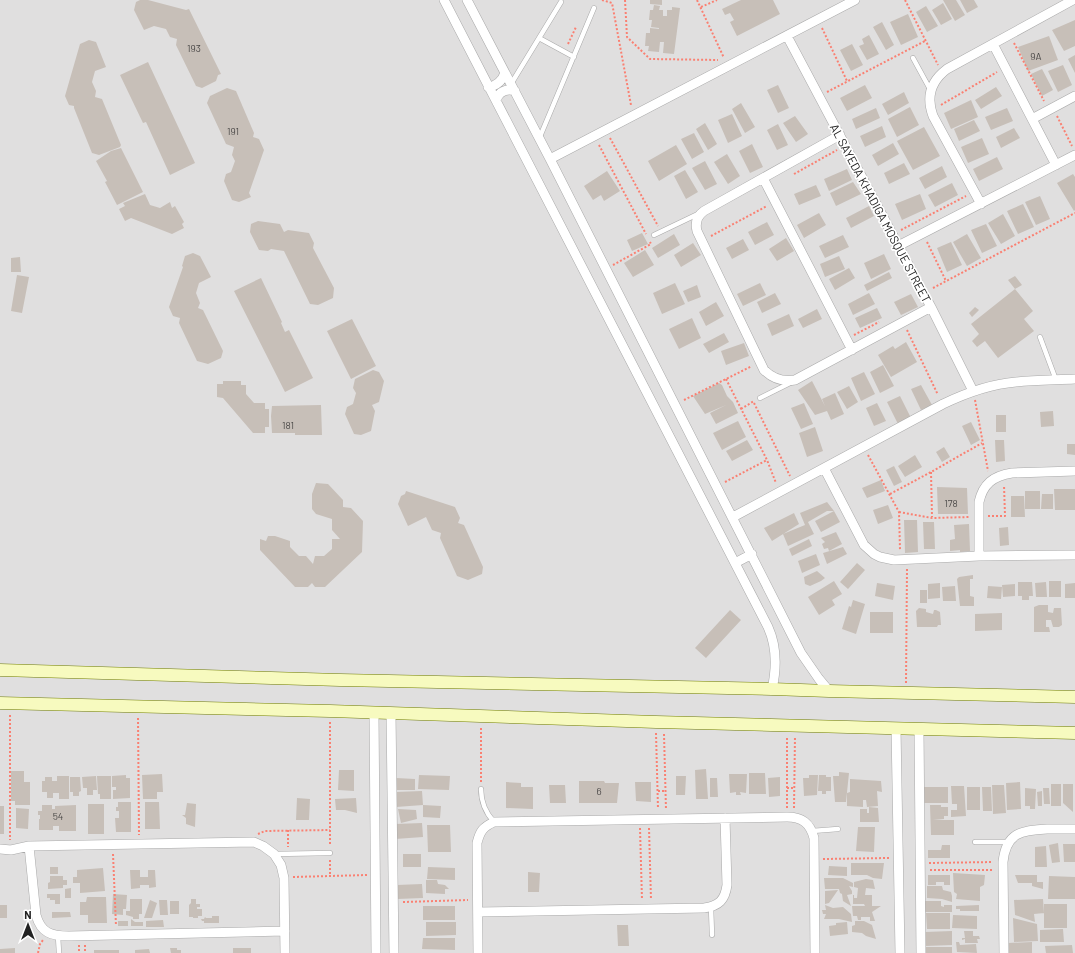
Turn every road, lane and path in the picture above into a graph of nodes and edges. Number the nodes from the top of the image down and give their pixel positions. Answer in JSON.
{"nodes":[{"id":1,"x":444,"y":0,"type":"edge"},
{"id":2,"x":467,"y":0,"type":"edge"},
{"id":3,"x":602,"y":0,"type":"edge"},
{"id":4,"x":626,"y":0,"type":"edge"},
{"id":5,"x":697,"y":0,"type":"edge"},
{"id":6,"x":717,"y":0,"type":"edge"},
{"id":7,"x":855,"y":0,"type":"edge"},
{"id":8,"x":905,"y":0,"type":"edge"},
{"id":9,"x":1073,"y":0,"type":"edge"},
{"id":10,"x":561,"y":2,"type":"dead end"},
{"id":11,"x":700,"y":7,"type":"junction"},
{"id":12,"x":594,"y":8,"type":"dead end"},
{"id":13,"x":818,"y":19,"type":"junction"},
{"id":14,"x":1010,"y":34,"type":"junction"},
{"id":15,"x":787,"y":36,"type":"junction"},
{"id":16,"x":539,"y":38,"type":"junction"},
{"id":17,"x":925,"y":40,"type":"junction"},
{"id":18,"x":993,"y":44,"type":"junction"},
{"id":19,"x":574,"y":57,"type":"junction"},
{"id":20,"x":913,"y":58,"type":"dead end"},
{"id":21,"x":1005,"y":67,"type":"junction"},
{"id":22,"x":942,"y":73,"type":"junction"},
{"id":23,"x":505,"y":74,"type":"junction"},
{"id":24,"x":847,"y":81,"type":"junction"},
{"id":25,"x":488,"y":87,"type":"junction"},
{"id":26,"x":513,"y":87,"type":"junction"},
{"id":27,"x":931,"y":91,"type":"junction"},
{"id":28,"x":819,"y":96,"type":"junction"},
{"id":29,"x":1075,"y":96,"type":"edge"},
{"id":30,"x":496,"y":100,"type":"junction"},
{"id":31,"x":1050,"y":109,"type":"junction"},
{"id":32,"x":931,"y":110,"type":"junction"},
{"id":33,"x":634,"y":116,"type":"junction"},
{"id":34,"x":1032,"y":118,"type":"junction"},
{"id":35,"x":606,"y":130,"type":"junction"},
{"id":36,"x":840,"y":135,"type":"junction"},
{"id":37,"x":594,"y":136,"type":"junction"},
{"id":38,"x":539,"y":138,"type":"junction"},
{"id":39,"x":845,"y":146,"type":"junction"},
{"id":40,"x":1075,"y":152,"type":"edge"},
{"id":41,"x":1075,"y":155,"type":"edge"},
{"id":42,"x":550,"y":160,"type":"junction"},
{"id":43,"x":1056,"y":165,"type":"junction"},
{"id":44,"x":794,"y":174,"type":"dead end"},
{"id":45,"x":763,"y":178,"type":"junction"},
{"id":46,"x":974,"y":191,"type":"junction"},
{"id":47,"x":775,"y":202,"type":"junction"},
{"id":48,"x":981,"y":204,"type":"junction"},
{"id":49,"x":704,"y":211,"type":"junction"},
{"id":50,"x":1075,"y":213,"type":"edge"},
{"id":51,"x":661,"y":231,"type":"junction"},
{"id":52,"x":924,"y":233,"type":"junction"},
{"id":53,"x":892,"y":234,"type":"junction"},
{"id":54,"x":654,"y":235,"type":"dead end"},
{"id":55,"x":701,"y":241,"type":"junction"},
{"id":56,"x":898,"y":246,"type":"junction"},
{"id":57,"x":606,"y":268,"type":"junction"},
{"id":58,"x":946,"y":281,"type":"junction"},
{"id":59,"x":923,"y":293,"type":"junction"},
{"id":60,"x":931,"y":307,"type":"junction"},
{"id":61,"x":903,"y":322,"type":"junction"},
{"id":62,"x":1040,"y":337,"type":"dead end"},
{"id":63,"x":852,"y":350,"type":"junction"},
{"id":64,"x":760,"y":362,"type":"junction"},
{"id":65,"x":726,"y":379,"type":"junction"},
{"id":66,"x":1075,"y":379,"type":"edge"},
{"id":67,"x":795,"y":380,"type":"junction"},
{"id":68,"x":1056,"y":380,"type":"junction"},
{"id":69,"x":974,"y":391,"type":"junction"},
{"id":70,"x":760,"y":398,"type":"joint"},
{"id":71,"x":753,"y":402,"type":"junction"},
{"id":72,"x":943,"y":404,"type":"junction"},
{"id":73,"x":676,"y":405,"type":"junction"},
{"id":74,"x":741,"y":408,"type":"junction"},
{"id":75,"x":982,"y":443,"type":"junction"},
{"id":76,"x":864,"y":447,"type":"junction"},
{"id":77,"x":766,"y":460,"type":"junction"},
{"id":78,"x":824,"y":468,"type":"junction"},
{"id":79,"x":1075,"y":471,"type":"edge"},
{"id":80,"x":931,"y":472,"type":"junction"},
{"id":81,"x":1004,"y":474,"type":"junction"},
{"id":82,"x":990,"y":482,"type":"junction"},
{"id":83,"x":794,"y":484,"type":"junction"},
{"id":84,"x":717,"y":486,"type":"junction"},
{"id":85,"x":779,"y":492,"type":"junction"},
{"id":86,"x":890,"y":494,"type":"junction"},
{"id":87,"x":899,"y":512,"type":"junction"},
{"id":88,"x":733,"y":517,"type":"junction"},
{"id":89,"x":979,"y":517,"type":"junction"},
{"id":90,"x":932,"y":518,"type":"junction"},
{"id":91,"x":752,"y":554,"type":"junction"},
{"id":92,"x":1075,"y":555,"type":"edge"},
{"id":93,"x":979,"y":556,"type":"junction"},
{"id":94,"x":904,"y":560,"type":"junction"},
{"id":95,"x":735,"y":563,"type":"junction"},
{"id":96,"x":0,"y":670,"type":"edge"},
{"id":97,"x":772,"y":689,"type":"junction"},
{"id":98,"x":829,"y":691,"type":"junction"},
{"id":99,"x":906,"y":693,"type":"junction"},
{"id":100,"x":1075,"y":697,"type":"edge"},
{"id":101,"x":5,"y":704,"type":"edge"},
{"id":102,"x":138,"y":707,"type":"junction"},
{"id":103,"x":330,"y":711,"type":"junction"},
{"id":104,"x":374,"y":713,"type":"junction"},
{"id":105,"x":391,"y":713,"type":"junction"},
{"id":106,"x":481,"y":717,"type":"junction"},
{"id":107,"x":660,"y":722,"type":"junction"},
{"id":108,"x":791,"y":725,"type":"junction"},
{"id":109,"x":896,"y":728,"type":"junction"},
{"id":110,"x":919,"y":728,"type":"junction"},
{"id":111,"x":1075,"y":733,"type":"edge"},
{"id":112,"x":787,"y":788,"type":"junction"},
{"id":113,"x":794,"y":788,"type":"junction"},
{"id":114,"x":481,"y":789,"type":"joint"},
{"id":115,"x":658,"y":791,"type":"junction"},
{"id":116,"x":665,"y":791,"type":"junction"},
{"id":117,"x":790,"y":817,"type":"junction"},
{"id":118,"x":725,"y":818,"type":"junction"},
{"id":119,"x":644,"y":819,"type":"junction"},
{"id":120,"x":662,"y":819,"type":"junction"},
{"id":121,"x":494,"y":822,"type":"junction"},
{"id":122,"x":838,"y":829,"type":"dead end"},
{"id":123,"x":1075,"y":829,"type":"edge"},
{"id":124,"x":288,"y":830,"type":"junction"},
{"id":125,"x":330,"y":830,"type":"junction"},
{"id":126,"x":812,"y":830,"type":"junction"},
{"id":127,"x":254,"y":842,"type":"junction"},
{"id":128,"x":975,"y":842,"type":"dead end"},
{"id":129,"x":1008,"y":842,"type":"junction"},
{"id":130,"x":113,"y":845,"type":"junction"},
{"id":131,"x":139,"y":845,"type":"junction"},
{"id":132,"x":28,"y":846,"type":"junction"},
{"id":133,"x":0,"y":849,"type":"edge"},
{"id":134,"x":10,"y":850,"type":"junction"},
{"id":135,"x":289,"y":853,"type":"junction"},
{"id":136,"x":330,"y":853,"type":"junction"},
{"id":137,"x":274,"y":854,"type":"junction"},
{"id":138,"x":898,"y":858,"type":"junction"},
{"id":139,"x":814,"y":859,"type":"junction"},
{"id":140,"x":1003,"y":866,"type":"junction"},
{"id":141,"x":920,"y":867,"type":"junction"},
{"id":142,"x":375,"y":875,"type":"junction"},
{"id":143,"x":330,"y":876,"type":"junction"},
{"id":144,"x":284,"y":878,"type":"junction"},
{"id":145,"x":477,"y":900,"type":"junction"},
{"id":146,"x":394,"y":902,"type":"junction"},
{"id":147,"x":711,"y":907,"type":"junction"},
{"id":148,"x":647,"y":909,"type":"junction"},
{"id":149,"x":478,"y":912,"type":"junction"},
{"id":150,"x":285,"y":931,"type":"junction"},
{"id":151,"x":54,"y":935,"type":"junction"},
{"id":152,"x":116,"y":935,"type":"junction"},
{"id":153,"x":712,"y":935,"type":"dead end"},
{"id":154,"x":38,"y":953,"type":"edge"},
{"id":155,"x":58,"y":953,"type":"edge"},
{"id":156,"x":285,"y":953,"type":"edge"},
{"id":157,"x":376,"y":953,"type":"edge"},
{"id":158,"x":394,"y":953,"type":"edge"},
{"id":159,"x":478,"y":953,"type":"edge"},
{"id":160,"x":815,"y":953,"type":"edge"},
{"id":161,"x":900,"y":953,"type":"edge"},
{"id":162,"x":921,"y":953,"type":"edge"},
{"id":163,"x":1004,"y":953,"type":"edge"}],
"edges":[{"from":1,"to":25,"type":"street"},
{"from":2,"to":23,"type":"street"},
{"from":3,"to":33,"type":"path"},
{"from":4,"to":11,"type":"path"},
{"from":5,"to":11,"type":"path"},
{"from":6,"to":11,"type":"path"},
{"from":7,"to":13,"type":"street"},
{"from":8,"to":17,"type":"path"},
{"from":9,"to":14,"type":"street"},
{"from":10,"to":16,"type":"lane"},
{"from":12,"to":19,"type":"lane"},
{"from":13,"to":15,"type":"street"},
{"from":13,"to":24,"type":"path"},
{"from":14,"to":18,"type":"street"},
{"from":14,"to":31,"type":"path"},
{"from":15,"to":28,"type":"street","name":"AL SAYEDA KHADIGA MOSQUE STREET"},
{"from":15,"to":33,"type":"street"},
{"from":16,"to":19,"type":"lane"},
{"from":16,"to":26,"type":"lane"},
{"from":17,"to":22,"type":"path"},
{"from":17,"to":24,"type":"path"},
{"from":18,"to":21,"type":"street"},
{"from":18,"to":22,"type":"street"},
{"from":19,"to":38,"type":"lane"},
{"from":20,"to":27,"type":"lane"},
{"from":21,"to":32,"type":"path"},
{"from":21,"to":34,"type":"street"},
{"from":22,"to":27,"type":"street"},
{"from":23,"to":25,"type":"street"},
{"from":23,"to":26,"type":"street"},
{"from":24,"to":28,"type":"path"},
{"from":25,"to":30,"type":"street"},
{"from":26,"to":30,"type":"street"},
{"from":26,"to":38,"type":"street"},
{"from":27,"to":32,"type":"street"},
{"from":28,"to":36,"type":"street","name":"AL SAYEDA KHADIGA MOSQUE STREET"},
{"from":29,"to":31,"type":"street"},
{"from":30,"to":95,"type":"street"},
{"from":31,"to":34,"type":"street"},
{"from":31,"to":40,"type":"path"},
{"from":32,"to":46,"type":"street"},
{"from":33,"to":35,"type":"street"},
{"from":34,"to":43,"type":"street"},
{"from":35,"to":37,"type":"street"},
{"from":35,"to":51,"type":"path"},
{"from":36,"to":39,"type":"street","name":"AL SAYEDA KHADIGA MOSQUE STREET"},
{"from":36,"to":45,"type":"street"},
{"from":37,"to":42,"type":"street"},
{"from":37,"to":57,"type":"path"},
{"from":38,"to":42,"type":"street"},
{"from":39,"to":44,"type":"path"},
{"from":39,"to":53,"type":"street","name":"AL SAYEDA KHADIGA MOSQUE STREET"},
{"from":41,"to":43,"type":"street"},
{"from":42,"to":57,"type":"street"},
{"from":43,"to":48,"type":"street"},
{"from":45,"to":47,"type":"street"},
{"from":45,"to":49,"type":"street"},
{"from":46,"to":48,"type":"street"},
{"from":46,"to":53,"type":"path"},
{"from":47,"to":55,"type":"path"},
{"from":47,"to":63,"type":"street"},
{"from":48,"to":52,"type":"street"},
{"from":49,"to":51,"type":"lane"},
{"from":49,"to":55,"type":"street"},
{"from":50,"to":58,"type":"path"},
{"from":51,"to":54,"type":"lane"},
{"from":52,"to":56,"type":"street"},
{"from":52,"to":58,"type":"path"},
{"from":53,"to":56,"type":"street","name":"AL SAYEDA KHADIGA MOSQUE STREET"},
{"from":55,"to":64,"type":"street"},
{"from":56,"to":59,"type":"street","name":"AL SAYEDA KHADIGA MOSQUE STREET"},
{"from":57,"to":73,"type":"street"},
{"from":58,"to":59,"type":"path"},
{"from":59,"to":60,"type":"street","name":"AL SAYEDA KHADIGA MOSQUE STREET"},
{"from":60,"to":61,"type":"street"},
{"from":60,"to":69,"type":"street","name":"AL SAYEDA KHADIGA MOSQUE STREET"},
{"from":61,"to":63,"type":"street"},
{"from":61,"to":72,"type":"path"},
{"from":62,"to":68,"type":"lane"},
{"from":63,"to":67,"type":"street"},
{"from":64,"to":65,"type":"path"},
{"from":64,"to":67,"type":"street"},
{"from":65,"to":73,"type":"path"},
{"from":65,"to":74,"type":"path"},
{"from":66,"to":68,"type":"street"},
{"from":67,"to":70,"type":"lane"},
{"from":68,"to":69,"type":"street"},
{"from":69,"to":72,"type":"street"},
{"from":69,"to":75,"type":"path"},
{"from":70,"to":71,"type":"path"},
{"from":71,"to":74,"type":"path"},
{"from":71,"to":83,"type":"path"},
{"from":72,"to":76,"type":"street"},
{"from":73,"to":84,"type":"street"},
{"from":74,"to":77,"type":"path"},
{"from":75,"to":80,"type":"path"},
{"from":75,"to":82,"type":"path"},
{"from":76,"to":78,"type":"street"},
{"from":76,"to":86,"type":"path"},
{"from":77,"to":84,"type":"path"},
{"from":77,"to":85,"type":"path"},
{"from":78,"to":83,"type":"street"},
{"from":78,"to":94,"type":"street"},
{"from":79,"to":81,"type":"street"},
{"from":80,"to":86,"type":"path"},
{"from":80,"to":90,"type":"path"},
{"from":81,"to":82,"type":"street"},
{"from":81,"to":89,"type":"path"},
{"from":82,"to":89,"type":"street"},
{"from":83,"to":85,"type":"street"},
{"from":84,"to":88,"type":"street"},
{"from":85,"to":88,"type":"street"},
{"from":86,"to":87,"type":"path"},
{"from":87,"to":90,"type":"path"},
{"from":87,"to":94,"type":"path"},
{"from":88,"to":91,"type":"street"},
{"from":89,"to":90,"type":"path"},
{"from":89,"to":93,"type":"street"},
{"from":91,"to":95,"type":"street"},
{"from":91,"to":98,"type":"street"},
{"from":92,"to":93,"type":"street"},
{"from":93,"to":94,"type":"street"},
{"from":94,"to":99,"type":"path"},
{"from":95,"to":97,"type":"street"},
{"from":96,"to":97,"type":"street"},
{"from":97,"to":98,"type":"street"},
{"from":98,"to":99,"type":"street"},
{"from":99,"to":100,"type":"street"},
{"from":101,"to":102,"type":"street"},
{"from":101,"to":134,"type":"path"},
{"from":102,"to":103,"type":"street"},
{"from":102,"to":131,"type":"path"},
{"from":103,"to":104,"type":"street"},
{"from":103,"to":125,"type":"path"},
{"from":104,"to":105,"type":"street"},
{"from":104,"to":142,"type":"street"},
{"from":105,"to":106,"type":"street"},
{"from":105,"to":146,"type":"street"},
{"from":106,"to":107,"type":"street"},
{"from":106,"to":114,"type":"path"},
{"from":107,"to":108,"type":"street"},
{"from":107,"to":115,"type":"path"},
{"from":107,"to":116,"type":"path"},
{"from":108,"to":109,"type":"street"},
{"from":108,"to":112,"type":"path"},
{"from":108,"to":113,"type":"path"},
{"from":109,"to":110,"type":"street"},
{"from":109,"to":138,"type":"street"},
{"from":110,"to":111,"type":"street"},
{"from":110,"to":141,"type":"street"},
{"from":112,"to":113,"type":"path"},
{"from":112,"to":117,"type":"path"},
{"from":113,"to":117,"type":"path"},
{"from":114,"to":121,"type":"lane"},
{"from":115,"to":116,"type":"path"},
{"from":115,"to":120,"type":"path"},
{"from":116,"to":120,"type":"path"},
{"from":117,"to":118,"type":"street"},
{"from":117,"to":126,"type":"street"},
{"from":118,"to":120,"type":"street"},
{"from":118,"to":147,"type":"street"},
{"from":119,"to":120,"type":"street"},
{"from":119,"to":121,"type":"street"},
{"from":119,"to":148,"type":"path"},
{"from":119,"to":148,"type":"path"},
{"from":121,"to":145,"type":"street"},
{"from":122,"to":126,"type":"lane"},
{"from":123,"to":129,"type":"street"},
{"from":124,"to":125,"type":"path"},
{"from":124,"to":127,"type":"path"},
{"from":124,"to":135,"type":"path"},
{"from":125,"to":136,"type":"path"},
{"from":126,"to":139,"type":"street"},
{"from":127,"to":131,"type":"street"},
{"from":127,"to":137,"type":"street"},
{"from":128,"to":129,"type":"lane"},
{"from":129,"to":140,"type":"street"},
{"from":130,"to":131,"type":"street"},
{"from":130,"to":132,"type":"street"},
{"from":130,"to":152,"type":"path"},
{"from":132,"to":134,"type":"street"},
{"from":132,"to":151,"type":"street"},
{"from":133,"to":134,"type":"street"},
{"from":135,"to":136,"type":"lane"},
{"from":135,"to":137,"type":"lane"},
{"from":136,"to":143,"type":"path"},
{"from":137,"to":144,"type":"street"},
{"from":138,"to":139,"type":"path"},
{"from":138,"to":161,"type":"street"},
{"from":139,"to":160,"type":"street"},
{"from":140,"to":141,"type":"path"},
{"from":140,"to":141,"type":"path"},
{"from":140,"to":163,"type":"street"},
{"from":141,"to":162,"type":"street"},
{"from":142,"to":143,"type":"path"},
{"from":142,"to":157,"type":"street"},
{"from":143,"to":144,"type":"path"},
{"from":144,"to":150,"type":"street"},
{"from":145,"to":146,"type":"path"},
{"from":145,"to":149,"type":"street"},
{"from":146,"to":158,"type":"street"},
{"from":147,"to":148,"type":"street"},
{"from":147,"to":153,"type":"lane"},
{"from":148,"to":149,"type":"street"},
{"from":149,"to":159,"type":"street"},
{"from":150,"to":152,"type":"street"},
{"from":150,"to":156,"type":"street"},
{"from":151,"to":152,"type":"street"},
{"from":151,"to":154,"type":"path"},
{"from":151,"to":155,"type":"lane"}]}
